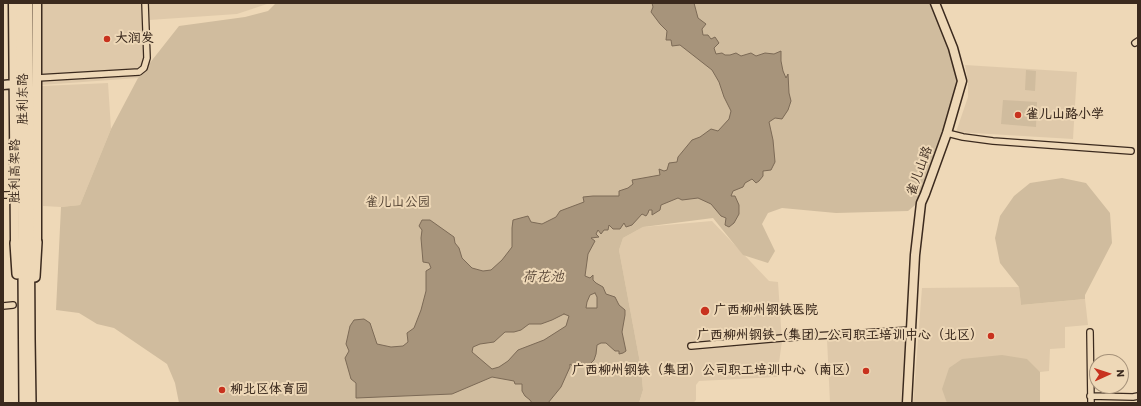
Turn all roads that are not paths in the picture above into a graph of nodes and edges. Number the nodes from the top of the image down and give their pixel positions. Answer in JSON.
{"nodes":[{"id":1,"x":12,"y":3,"type":"edge"},
{"id":2,"x":21,"y":3,"type":"edge"},
{"id":3,"x":28,"y":3,"type":"edge"},
{"id":4,"x":37,"y":3,"type":"edge"},
{"id":5,"x":146,"y":3,"type":"edge"},
{"id":6,"x":935,"y":3,"type":"edge"},
{"id":7,"x":37,"y":78,"type":"junction"},
{"id":8,"x":13,"y":84,"type":"junction"},
{"id":9,"x":3,"y":85,"type":"edge"},
{"id":10,"x":947,"y":133,"type":"junction"},
{"id":11,"x":1131,"y":151,"type":"dead end"},
{"id":12,"x":3,"y":195,"type":"edge"},
{"id":13,"x":14,"y":195,"type":"junction"},
{"id":14,"x":37,"y":242,"type":"joint"},
{"id":15,"x":15,"y":243,"type":"joint"},
{"id":16,"x":15,"y":305,"type":"junction"},
{"id":17,"x":3,"y":306,"type":"edge"},
{"id":18,"x":911,"y":330,"type":"junction"},
{"id":19,"x":1090,"y":332,"type":"dead end"},
{"id":20,"x":27,"y":340,"type":"junction"},
{"id":21,"x":691,"y":346,"type":"dead end"},
{"id":22,"x":1090,"y":396,"type":"junction"},
{"id":23,"x":1138,"y":396,"type":"edge"},
{"id":24,"x":24,"y":403,"type":"edge"},
{"id":25,"x":31,"y":403,"type":"edge"},
{"id":26,"x":906,"y":403,"type":"edge"},
{"id":27,"x":1091,"y":403,"type":"edge"}],
"edges":[{"from":1,"to":8,"type":"main road","name":"胜利东路"},
{"from":2,"to":20,"type":"main road","name":"胜利高架路"},
{"from":3,"to":20,"type":"main road","name":"胜利高架路"},
{"from":4,"to":7,"type":"main road","name":"胜利东路"},
{"from":5,"to":7,"type":"street"},
{"from":6,"to":10,"type":"main road","name":"雀儿山路"},
{"from":7,"to":14,"type":"main road","name":"胜利东路"},
{"from":8,"to":9,"type":"main road"},
{"from":8,"to":13,"type":"main road","name":"胜利东路"},
{"from":10,"to":11,"type":"street"},
{"from":10,"to":18,"type":"main road","name":"雀儿山路"},
{"from":12,"to":13,"type":"street"},
{"from":13,"to":15,"type":"main road","name":"胜利东路"},
{"from":14,"to":25,"type":"main road"},
{"from":15,"to":16,"type":"main road"},
{"from":16,"to":17,"type":"street"},
{"from":16,"to":24,"type":"main road"},
{"from":18,"to":21,"type":"street"},
{"from":18,"to":26,"type":"main road","name":"雀儿山路"},
{"from":19,"to":22,"type":"street"},
{"from":20,"to":24,"type":"main road"},
{"from":20,"to":25,"type":"main road"},
{"from":22,"to":23,"type":"street"},
{"from":22,"to":27,"type":"street"}]}
